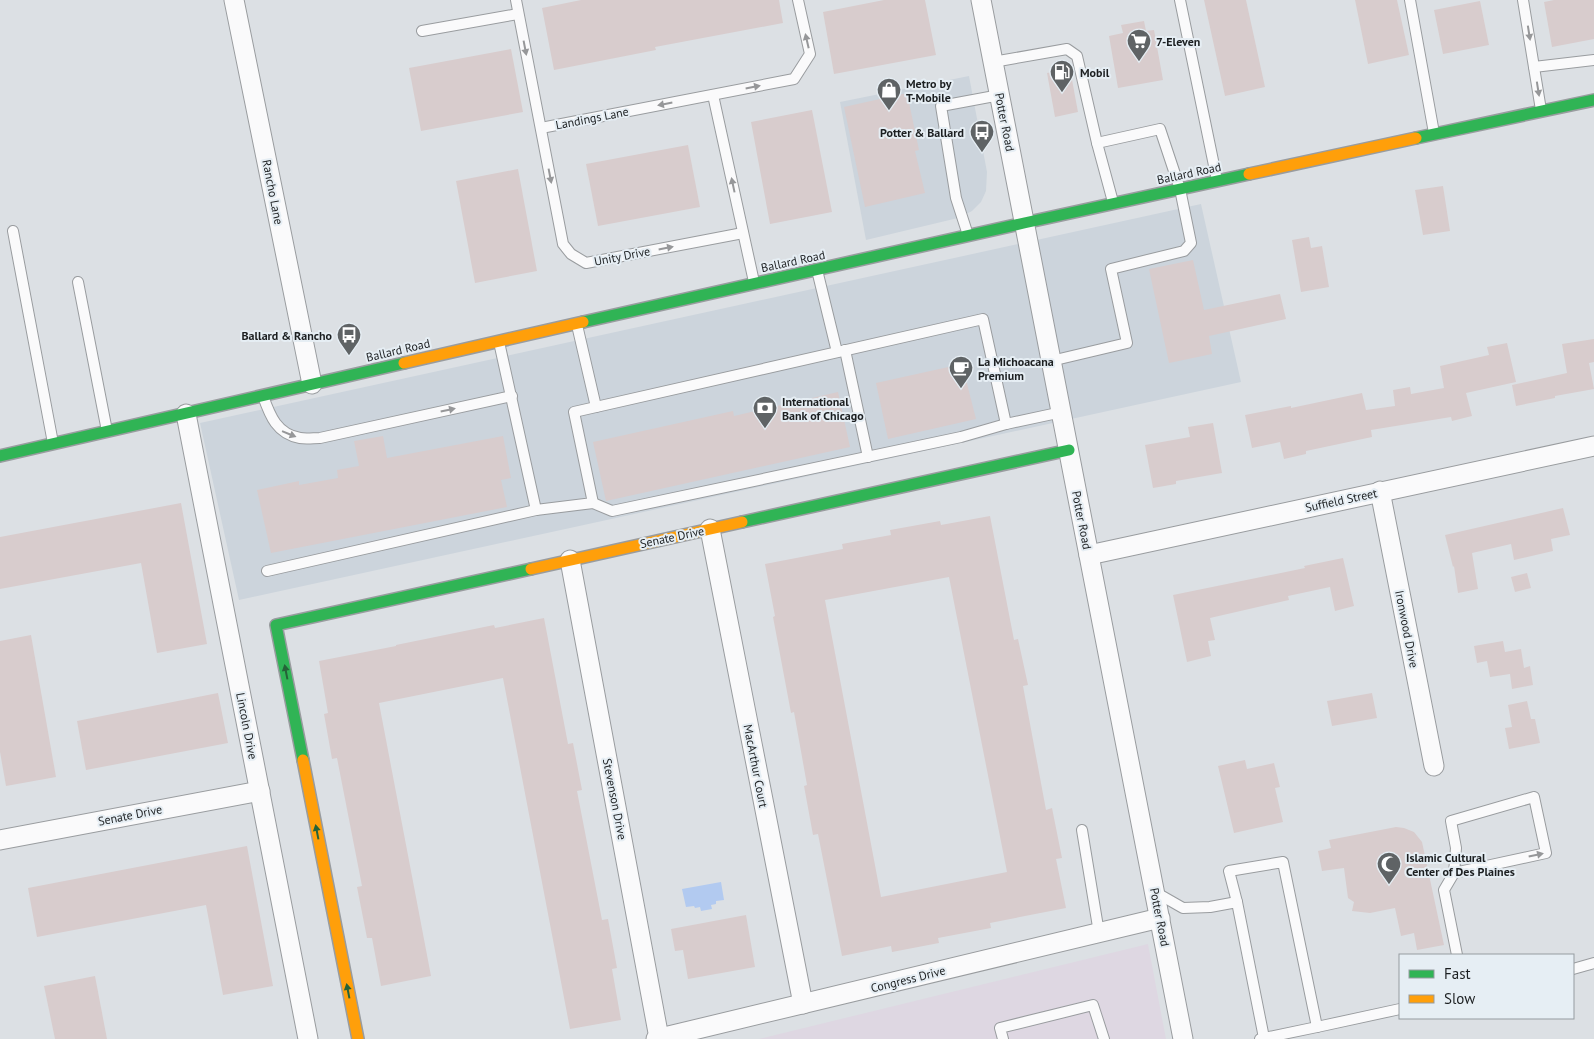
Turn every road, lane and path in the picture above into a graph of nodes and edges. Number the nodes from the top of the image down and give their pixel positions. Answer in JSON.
{"nodes":[{"id":1,"x":234,"y":0,"type":"edge"},
{"id":2,"x":516,"y":0,"type":"edge"},
{"id":3,"x":798,"y":0,"type":"edge"},
{"id":4,"x":981,"y":0,"type":"edge"},
{"id":5,"x":1180,"y":0,"type":"edge"},
{"id":6,"x":1410,"y":0,"type":"edge"},
{"id":7,"x":1523,"y":0,"type":"edge"},
{"id":8,"x":518,"y":14,"type":"junction"},
{"id":9,"x":422,"y":31,"type":"dead end"},
{"id":10,"x":1594,"y":60,"type":"edge"},
{"id":11,"x":993,"y":62,"type":"junction"},
{"id":12,"x":1534,"y":67,"type":"junction"},
{"id":13,"x":713,"y":95,"type":"junction"},
{"id":14,"x":1000,"y":95,"type":"junction"},
{"id":15,"x":1593,"y":104,"type":"edge"},
{"id":16,"x":1541,"y":111,"type":"junction"},
{"id":17,"x":541,"y":128,"type":"junction"},
{"id":18,"x":1435,"y":134,"type":"junction"},
{"id":19,"x":1097,"y":143,"type":"junction"},
{"id":20,"x":1217,"y":181,"type":"junction"},
{"id":21,"x":1180,"y":190,"type":"junction"},
{"id":22,"x":1113,"y":204,"type":"junction"},
{"id":23,"x":1024,"y":223,"type":"junction"},
{"id":24,"x":13,"y":231,"type":"dead end"},
{"id":25,"x":743,"y":233,"type":"junction"},
{"id":26,"x":968,"y":236,"type":"junction"},
{"id":27,"x":817,"y":270,"type":"junction"},
{"id":28,"x":78,"y":282,"type":"dead end"},
{"id":29,"x":754,"y":283,"type":"junction"},
{"id":30,"x":577,"y":324,"type":"junction"},
{"id":31,"x":499,"y":342,"type":"junction"},
{"id":32,"x":841,"y":351,"type":"junction"},
{"id":33,"x":1051,"y":361,"type":"junction"},
{"id":34,"x":312,"y":384,"type":"junction"},
{"id":35,"x":262,"y":396,"type":"junction"},
{"id":36,"x":512,"y":396,"type":"junction"},
{"id":37,"x":596,"y":407,"type":"junction"},
{"id":38,"x":1062,"y":412,"type":"junction"},
{"id":39,"x":186,"y":414,"type":"junction"},
{"id":40,"x":1006,"y":424,"type":"junction"},
{"id":41,"x":107,"y":432,"type":"junction"},
{"id":42,"x":53,"y":444,"type":"junction"},
{"id":43,"x":1594,"y":446,"type":"edge"},
{"id":44,"x":1069,"y":450,"type":"junction"},
{"id":45,"x":0,"y":456,"type":"edge"},
{"id":46,"x":868,"y":457,"type":"junction"},
{"id":47,"x":1380,"y":492,"type":"junction"},
{"id":48,"x":593,"y":503,"type":"junction"},
{"id":49,"x":536,"y":510,"type":"junction"},
{"id":50,"x":710,"y":529,"type":"junction"},
{"id":51,"x":1089,"y":555,"type":"junction"},
{"id":52,"x":570,"y":560,"type":"junction"},
{"id":53,"x":267,"y":571,"type":"dead end"},
{"id":54,"x":1434,"y":766,"type":"dead end"},
{"id":55,"x":260,"y":791,"type":"junction"},
{"id":56,"x":1082,"y":830,"type":"dead end"},
{"id":57,"x":0,"y":840,"type":"edge"},
{"id":58,"x":1454,"y":873,"type":"junction"},
{"id":59,"x":1155,"y":891,"type":"junction"},
{"id":60,"x":1237,"y":902,"type":"junction"},
{"id":61,"x":1160,"y":918,"type":"junction"},
{"id":62,"x":1099,"y":933,"type":"junction"},
{"id":63,"x":1457,"y":954,"type":"edge"},
{"id":64,"x":1594,"y":964,"type":"edge"},
{"id":65,"x":1574,"y":969,"type":"edge"},
{"id":66,"x":803,"y":1004,"type":"junction"},
{"id":67,"x":1399,"y":1009,"type":"edge"},
{"id":68,"x":1317,"y":1027,"type":"junction"},
{"id":69,"x":1262,"y":1038,"type":"edge"},
{"id":70,"x":308,"y":1039,"type":"edge"},
{"id":71,"x":358,"y":1039,"type":"edge"},
{"id":72,"x":658,"y":1039,"type":"edge"},
{"id":73,"x":1003,"y":1039,"type":"edge"},
{"id":74,"x":1104,"y":1039,"type":"edge"},
{"id":75,"x":1183,"y":1039,"type":"edge"}],
"edges":[{"from":1,"to":34,"type":"street","name":"Rancho Lane"},
{"from":2,"to":8,"type":"lane","name":"Landings Lane"},
{"from":13,"to":3,"type":"lane","name":"Landings Lane","one_way":true},
{"from":4,"to":11,"type":"street","name":"Potter Road"},
{"from":5,"to":20,"type":"lane"},
{"from":6,"to":18,"type":"lane"},
{"from":7,"to":12,"type":"lane","one_way":true},
{"from":8,"to":9,"type":"lane"},
{"from":8,"to":17,"type":"lane","name":"Landings Lane","one_way":true},
{"from":10,"to":12,"type":"lane"},
{"from":11,"to":14,"type":"street","name":"Potter Road"},
{"from":11,"to":19,"type":"lane"},
{"from":12,"to":16,"type":"lane","one_way":true},
{"from":13,"to":17,"type":"lane","name":"Landings Lane","one_way":true},
{"from":25,"to":13,"type":"lane","one_way":true},
{"from":14,"to":23,"type":"street","name":"Potter Road"},
{"from":14,"to":26,"type":"lane"},
{"from":15,"to":16,"type":"street","name":"Ballard Road"},
{"from":16,"to":18,"type":"street","name":"Ballard Road"},
{"from":17,"to":25,"type":"lane","name":"Unity Drive","one_way":true},
{"from":18,"to":20,"type":"street","name":"Ballard Road"},
{"from":19,"to":21,"type":"lane"},
{"from":19,"to":22,"type":"lane"},
{"from":20,"to":21,"type":"street","name":"Ballard Road"},
{"from":21,"to":22,"type":"street","name":"Ballard Road"},
{"from":21,"to":33,"type":"lane"},
{"from":22,"to":23,"type":"street","name":"Ballard Road"},
{"from":23,"to":26,"type":"street","name":"Ballard Road"},
{"from":23,"to":33,"type":"street","name":"Potter Road"},
{"from":24,"to":42,"type":"lane"},
{"from":25,"to":29,"type":"lane"},
{"from":26,"to":27,"type":"street","name":"Ballard Road"},
{"from":27,"to":29,"type":"street","name":"Ballard Road"},
{"from":27,"to":32,"type":"lane"},
{"from":28,"to":41,"type":"lane"},
{"from":29,"to":30,"type":"street","name":"Ballard Road"},
{"from":30,"to":31,"type":"street","name":"Ballard Road"},
{"from":30,"to":37,"type":"lane"},
{"from":31,"to":34,"type":"street","name":"Ballard Road"},
{"from":31,"to":36,"type":"lane"},
{"from":32,"to":37,"type":"lane"},
{"from":32,"to":40,"type":"lane"},
{"from":32,"to":46,"type":"lane"},
{"from":33,"to":38,"type":"street","name":"Potter Road"},
{"from":34,"to":35,"type":"street","name":"Ballard Road"},
{"from":35,"to":36,"type":"lane","one_way":true},
{"from":35,"to":39,"type":"street","name":"Ballard Road"},
{"from":36,"to":49,"type":"lane"},
{"from":37,"to":48,"type":"lane"},
{"from":38,"to":40,"type":"lane"},
{"from":38,"to":44,"type":"street","name":"Potter Road"},
{"from":39,"to":41,"type":"street","name":"Ballard Road"},
{"from":39,"to":55,"type":"street","name":"Lincoln Drive"},
{"from":40,"to":46,"type":"lane"},
{"from":41,"to":42,"type":"street","name":"Ballard Road"},
{"from":42,"to":45,"type":"street","name":"Ballard Road"},
{"from":43,"to":47,"type":"street","name":"Suffield Street"},
{"from":44,"to":50,"type":"street","name":"Senate Drive"},
{"from":44,"to":51,"type":"street","name":"Potter Road"},
{"from":46,"to":48,"type":"lane"},
{"from":47,"to":51,"type":"street","name":"Suffield Street"},
{"from":47,"to":54,"type":"street","name":"Ironwood Drive"},
{"from":48,"to":49,"type":"lane"},
{"from":49,"to":53,"type":"lane"},
{"from":50,"to":52,"type":"street","name":"Senate Drive"},
{"from":50,"to":66,"type":"street","name":"MacArthur Court"},
{"from":51,"to":59,"type":"street","name":"Potter Road"},
{"from":71,"to":52,"type":"street","name":"Senate Drive","one_way":true},
{"from":52,"to":72,"type":"street","name":"Stevenson Drive"},
{"from":55,"to":57,"type":"street","name":"Senate Drive"},
{"from":55,"to":70,"type":"street","name":"Lincoln Drive"},
{"from":56,"to":62,"type":"lane"},
{"from":58,"to":58,"type":"lane","one_way":true},
{"from":58,"to":63,"type":"lane"},
{"from":59,"to":60,"type":"lane"},
{"from":59,"to":61,"type":"street","name":"Potter Road"},
{"from":60,"to":68,"type":"lane"},
{"from":60,"to":69,"type":"lane"},
{"from":61,"to":62,"type":"street","name":"Congress Drive"},
{"from":61,"to":75,"type":"street","name":"Potter Road"},
{"from":62,"to":66,"type":"street","name":"Congress Drive"},
{"from":64,"to":65,"type":"lane"},
{"from":66,"to":72,"type":"street","name":"Congress Drive"},
{"from":67,"to":68,"type":"lane"},
{"from":68,"to":69,"type":"lane"},
{"from":73,"to":74,"type":"lane"}]}
